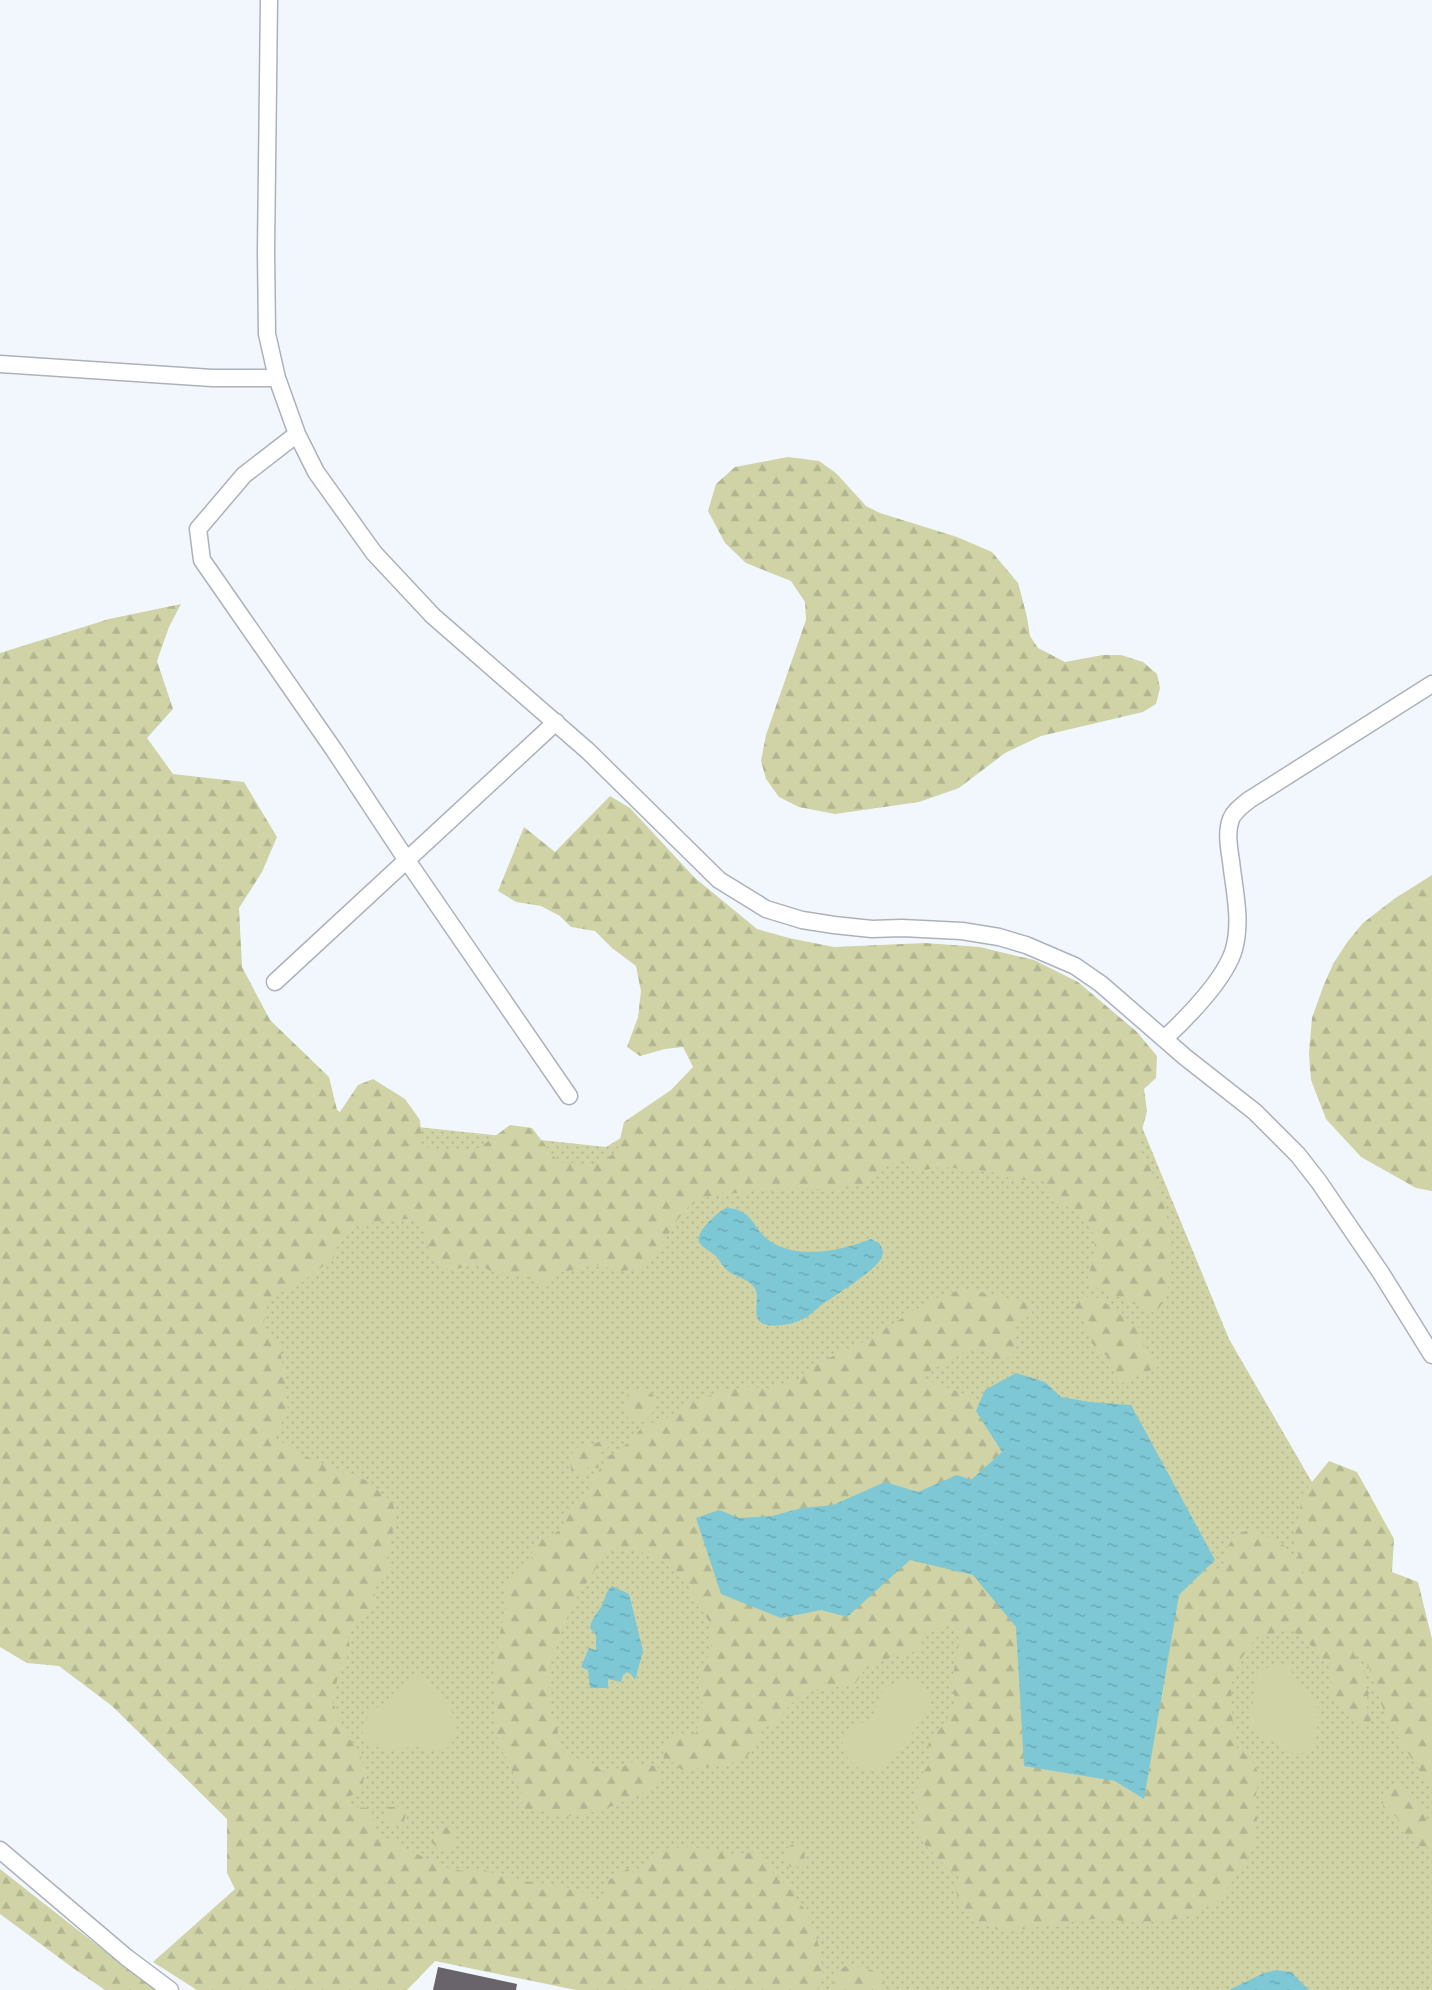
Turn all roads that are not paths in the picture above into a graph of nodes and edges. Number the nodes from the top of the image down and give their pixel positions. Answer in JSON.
{"nodes":[{"id":1,"x":270,"y":0,"type":"edge"},
{"id":2,"x":0,"y":364,"type":"edge"},
{"id":3,"x":276,"y":378,"type":"junction"},
{"id":4,"x":297,"y":434,"type":"junction"},
{"id":5,"x":1432,"y":684,"type":"edge"},
{"id":6,"x":556,"y":722,"type":"junction"},
{"id":7,"x":406,"y":859,"type":"junction"},
{"id":8,"x":275,"y":982,"type":"dead end"},
{"id":9,"x":1164,"y":1039,"type":"junction"},
{"id":10,"x":569,"y":1096,"type":"dead end"},
{"id":11,"x":1432,"y":1355,"type":"edge"},
{"id":12,"x":0,"y":1850,"type":"edge"},
{"id":13,"x":170,"y":1990,"type":"edge"}],
"edges":[{"from":1,"to":3,"type":"street"},
{"from":2,"to":3,"type":"street"},
{"from":3,"to":4,"type":"street"},
{"from":4,"to":6,"type":"street"},
{"from":4,"to":7,"type":"street"},
{"from":5,"to":9,"type":"street"},
{"from":6,"to":7,"type":"street"},
{"from":6,"to":9,"type":"street"},
{"from":7,"to":8,"type":"street"},
{"from":7,"to":10,"type":"street"},
{"from":9,"to":11,"type":"street"},
{"from":12,"to":13,"type":"street"}]}
